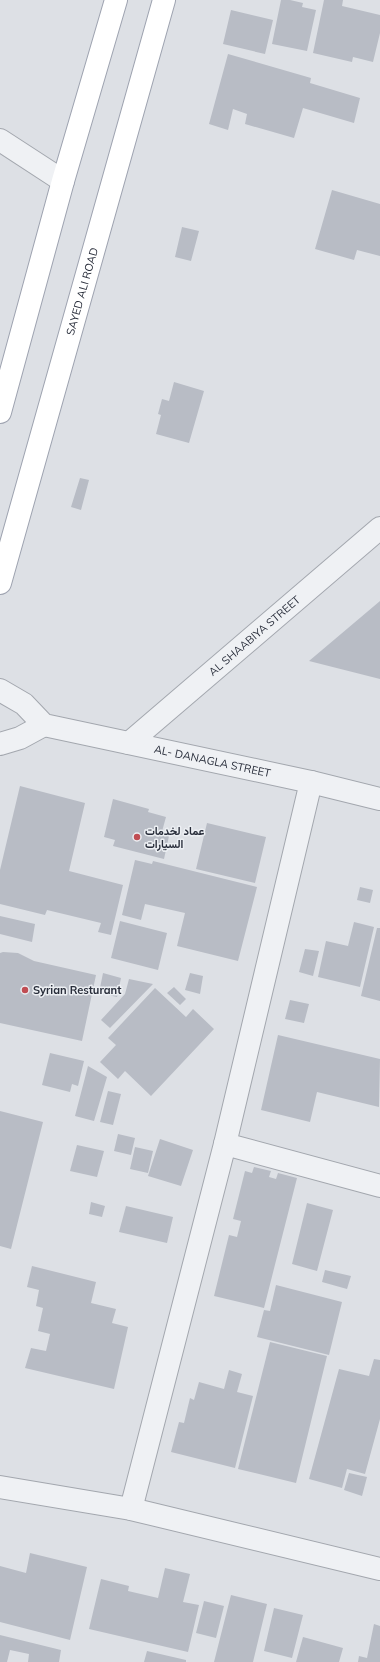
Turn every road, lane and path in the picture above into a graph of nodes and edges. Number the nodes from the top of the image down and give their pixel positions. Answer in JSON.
{"nodes":[{"id":1,"x":116,"y":0,"type":"edge"},
{"id":2,"x":164,"y":0,"type":"edge"},
{"id":3,"x":0,"y":140,"type":"edge"},
{"id":4,"x":63,"y":182,"type":"junction"},
{"id":5,"x":0,"y":412,"type":"edge"},
{"id":6,"x":380,"y":528,"type":"edge"},
{"id":7,"x":0,"y":583,"type":"edge"},
{"id":8,"x":0,"y":690,"type":"edge"},
{"id":9,"x":44,"y":725,"type":"junction"},
{"id":10,"x":129,"y":743,"type":"junction"},
{"id":11,"x":0,"y":744,"type":"edge"},
{"id":12,"x":311,"y":782,"type":"junction"},
{"id":13,"x":380,"y":799,"type":"edge"},
{"id":14,"x":225,"y":1144,"type":"junction"},
{"id":15,"x":380,"y":1186,"type":"edge"},
{"id":16,"x":0,"y":1487,"type":"edge"},
{"id":17,"x":131,"y":1509,"type":"junction"},
{"id":18,"x":380,"y":1569,"type":"edge"}],
"edges":[{"from":1,"to":4,"type":"main road"},
{"from":2,"to":7,"type":"main road","name":"SAYED ALI ROAD"},
{"from":3,"to":4,"type":"street"},
{"from":4,"to":5,"type":"main road"},
{"from":6,"to":10,"type":"street","name":"AL SHAABIYA STREET"},
{"from":8,"to":9,"type":"street"},
{"from":9,"to":10,"type":"street","name":"AL- DANAGLA STREET"},
{"from":9,"to":11,"type":"street"},
{"from":10,"to":12,"type":"street","name":"AL- DANAGLA STREET"},
{"from":12,"to":13,"type":"street","name":"AL- DANAGLA STREET"},
{"from":12,"to":14,"type":"street"},
{"from":14,"to":15,"type":"street"},
{"from":14,"to":17,"type":"street"},
{"from":16,"to":17,"type":"street"},
{"from":17,"to":18,"type":"street"}]}
